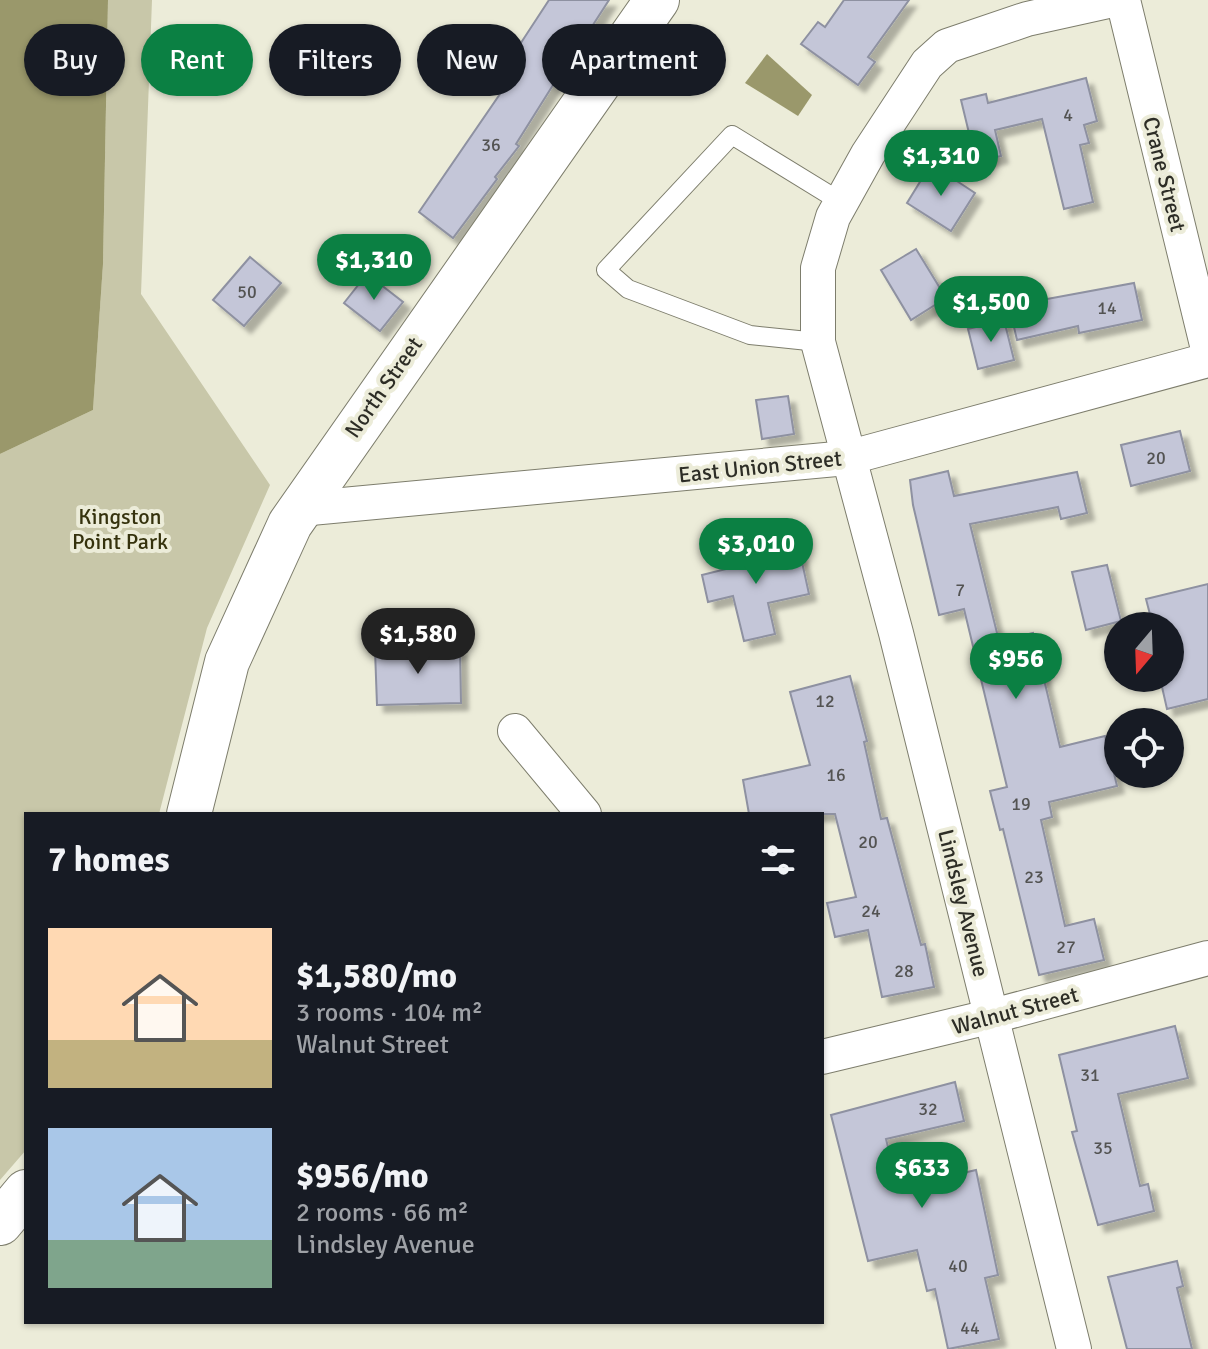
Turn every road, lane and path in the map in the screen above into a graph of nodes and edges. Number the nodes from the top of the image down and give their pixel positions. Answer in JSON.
{"nodes":[{"id":1,"x":657,"y":0,"type":"edge"},
{"id":2,"x":1113,"y":0,"type":"edge"},
{"id":3,"x":1123,"y":0,"type":"edge"},
{"id":4,"x":841,"y":202,"type":"junction"},
{"id":5,"x":818,"y":342,"type":"junction"},
{"id":6,"x":1208,"y":349,"type":"edge"},
{"id":7,"x":1208,"y":360,"type":"edge"},
{"id":8,"x":847,"y":458,"type":"junction"},
{"id":9,"x":300,"y":509,"type":"junction"},
{"id":10,"x":515,"y":731,"type":"dead end"},
{"id":11,"x":190,"y":812,"type":"edge"},
{"id":12,"x":582,"y":812,"type":"edge"},
{"id":13,"x":1208,"y":958,"type":"edge"},
{"id":14,"x":993,"y":1016,"type":"junction"},
{"id":15,"x":824,"y":1057,"type":"edge"},
{"id":16,"x":24,"y":1194,"type":"edge"},
{"id":17,"x":0,"y":1223,"type":"edge"},
{"id":18,"x":1074,"y":1349,"type":"edge"}],
"edges":[{"from":1,"to":9,"type":"street","name":"North Street"},
{"from":2,"to":4,"type":"street","name":"Lindsley Avenue"},
{"from":3,"to":6,"type":"street","name":"Crane Street"},
{"from":4,"to":5,"type":"street","name":"Lindsley Avenue"},
{"from":4,"to":5,"type":"lane"},
{"from":5,"to":8,"type":"street","name":"Lindsley Avenue"},
{"from":7,"to":8,"type":"street","name":"East Union Street"},
{"from":8,"to":9,"type":"street","name":"East Union Street"},
{"from":8,"to":14,"type":"street","name":"Lindsley Avenue"},
{"from":9,"to":11,"type":"street","name":"North Street"},
{"from":10,"to":12,"type":"street"},
{"from":13,"to":14,"type":"street","name":"Walnut Street"},
{"from":14,"to":15,"type":"street","name":"Walnut Street"},
{"from":14,"to":18,"type":"street","name":"Lindsley Avenue"},
{"from":16,"to":17,"type":"street"}]}
